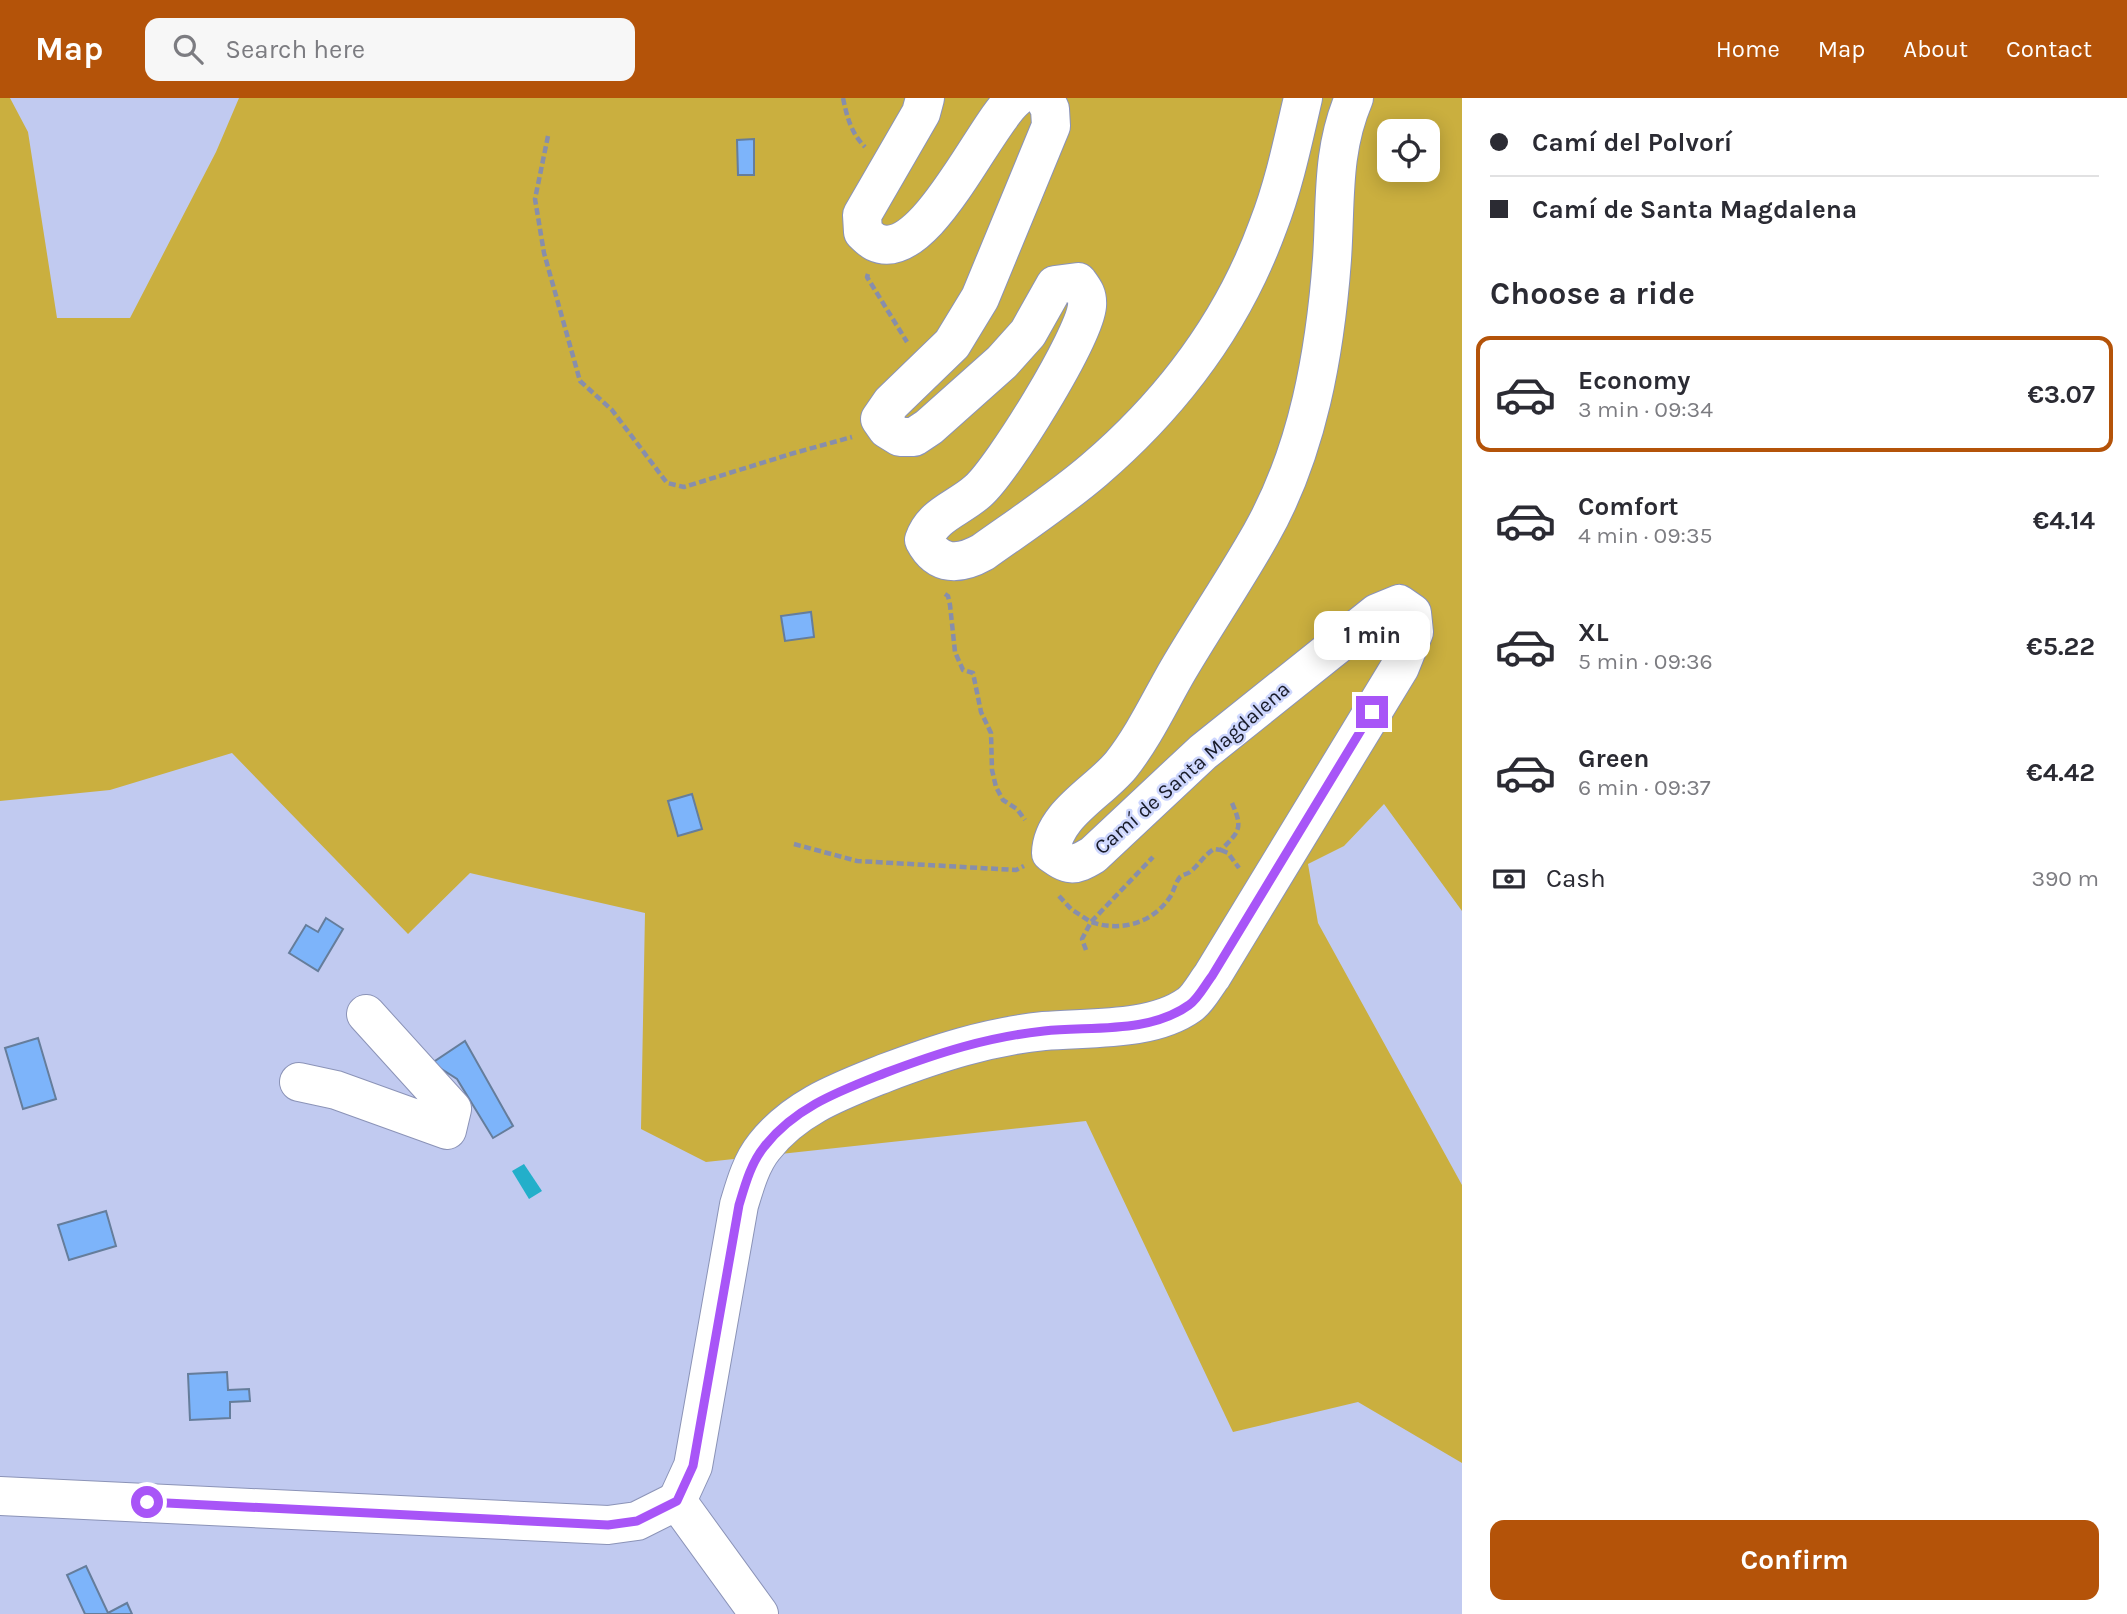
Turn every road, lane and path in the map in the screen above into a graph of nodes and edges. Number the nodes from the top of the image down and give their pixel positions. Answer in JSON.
{"nodes":[{"id":1,"x":843,"y":98,"type":"edge"},
{"id":2,"x":925,"y":98,"type":"edge"},
{"id":3,"x":1016,"y":98,"type":"edge"},
{"id":4,"x":1044,"y":98,"type":"edge"},
{"id":5,"x":1303,"y":98,"type":"edge"},
{"id":6,"x":1354,"y":98,"type":"edge"},
{"id":7,"x":548,"y":136,"type":"dead end"},
{"id":8,"x":867,"y":149,"type":"dead end"},
{"id":9,"x":876,"y":243,"type":"junction"},
{"id":10,"x":924,"y":370,"type":"junction"},
{"id":11,"x":887,"y":429,"type":"junction"},
{"id":12,"x":946,"y":561,"type":"junction"},
{"id":13,"x":1231,"y":803,"type":"dead end"},
{"id":14,"x":1055,"y":841,"type":"junction"},
{"id":15,"x":794,"y":844,"type":"dead end"},
{"id":16,"x":1153,"y":858,"type":"dead end"},
{"id":17,"x":1091,"y":922,"type":"junction"},
{"id":18,"x":1086,"y":950,"type":"dead end"},
{"id":19,"x":366,"y":1014,"type":"dead end"},
{"id":20,"x":299,"y":1082,"type":"dead end"},
{"id":21,"x":0,"y":1496,"type":"edge"},
{"id":22,"x":677,"y":1501,"type":"junction"},
{"id":23,"x":759,"y":1614,"type":"edge"}],
"edges":[{"from":1,"to":8,"type":"path"},
{"from":2,"to":9,"type":"street"},
{"from":3,"to":9,"type":"street"},
{"from":4,"to":10,"type":"street"},
{"from":5,"to":12,"type":"street"},
{"from":6,"to":14,"type":"street","name":"Camí de Santa Magdalena"},
{"from":7,"to":11,"type":"path"},
{"from":9,"to":10,"type":"path"},
{"from":10,"to":11,"type":"street"},
{"from":11,"to":12,"type":"street"},
{"from":12,"to":14,"type":"path"},
{"from":13,"to":17,"type":"path"},
{"from":14,"to":15,"type":"path"},
{"from":14,"to":22,"type":"street","name":"Camí de Santa Magdalena"},
{"from":16,"to":17,"type":"path"},
{"from":17,"to":18,"type":"path"},
{"from":19,"to":20,"type":"street"},
{"from":21,"to":22,"type":"street"},
{"from":22,"to":23,"type":"street"}]}
